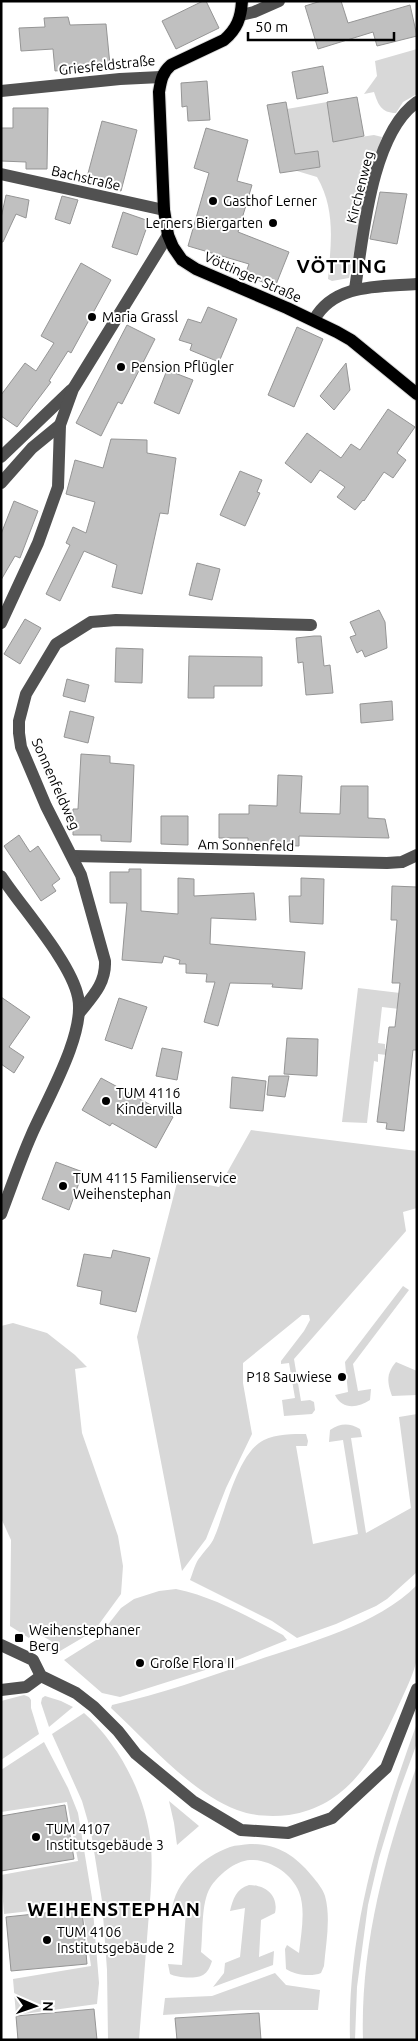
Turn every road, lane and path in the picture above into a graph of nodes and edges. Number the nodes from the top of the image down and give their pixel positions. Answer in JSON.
{"nodes":[{"id":1,"x":242,"y":1,"type":"edge"},
{"id":2,"x":279,"y":1,"type":"edge"},
{"id":3,"x":241,"y":15,"type":"junction"},
{"id":4,"x":161,"y":77,"type":"junction"},
{"id":5,"x":1,"y":91,"type":"edge"},
{"id":6,"x":417,"y":102,"type":"edge"},
{"id":7,"x":1,"y":174,"type":"edge"},
{"id":8,"x":164,"y":210,"type":"junction"},
{"id":9,"x":168,"y":236,"type":"junction"},
{"id":10,"x":417,"y":284,"type":"edge"},
{"id":11,"x":355,"y":289,"type":"junction"},
{"id":12,"x":314,"y":320,"type":"junction"},
{"id":13,"x":73,"y":388,"type":"junction"},
{"id":14,"x":417,"y":394,"type":"edge"},
{"id":15,"x":60,"y":426,"type":"junction"},
{"id":16,"x":1,"y":457,"type":"edge"},
{"id":17,"x":1,"y":483,"type":"edge"},
{"id":18,"x":1,"y":623,"type":"edge"},
{"id":19,"x":311,"y":625,"type":"dead end"},
{"id":20,"x":417,"y":855,"type":"edge"},
{"id":21,"x":73,"y":856,"type":"junction"},
{"id":22,"x":1,"y":876,"type":"edge"},
{"id":23,"x":80,"y":1012,"type":"junction"},
{"id":24,"x":1,"y":1214,"type":"edge"},
{"id":25,"x":1,"y":1645,"type":"edge"},
{"id":26,"x":41,"y":1676,"type":"junction"},
{"id":27,"x":417,"y":1689,"type":"edge"},
{"id":28,"x":1,"y":1690,"type":"edge"}],
"edges":[{"from":1,"to":3,"type":"main road"},
{"from":2,"to":3,"type":"street"},
{"from":3,"to":4,"type":"main road","name":"Griesfeldstraße"},
{"from":4,"to":5,"type":"street","name":"Griesfeldstraße"},
{"from":4,"to":8,"type":"main road","name":"Vöttinger Straße"},
{"from":6,"to":11,"type":"street","name":"Kirchenweg"},
{"from":7,"to":8,"type":"street","name":"Bachstraße"},
{"from":8,"to":9,"type":"main road","name":"Vöttinger Straße"},
{"from":9,"to":12,"type":"main road","name":"Vöttinger Straße"},
{"from":9,"to":13,"type":"street"},
{"from":10,"to":11,"type":"street"},
{"from":11,"to":12,"type":"street"},
{"from":12,"to":14,"type":"main road","name":"Vöttinger Straße"},
{"from":13,"to":15,"type":"street"},
{"from":13,"to":16,"type":"street"},
{"from":15,"to":17,"type":"street"},
{"from":15,"to":18,"type":"street"},
{"from":19,"to":21,"type":"street","name":"Sonnenfeldweg"},
{"from":20,"to":21,"type":"street","name":"Am Sonnenfeld"},
{"from":21,"to":23,"type":"street","name":"Sonnenfeldweg"},
{"from":22,"to":23,"type":"street"},
{"from":23,"to":24,"type":"street"},
{"from":25,"to":26,"type":"street"},
{"from":26,"to":27,"type":"street"},
{"from":26,"to":28,"type":"street"}]}
